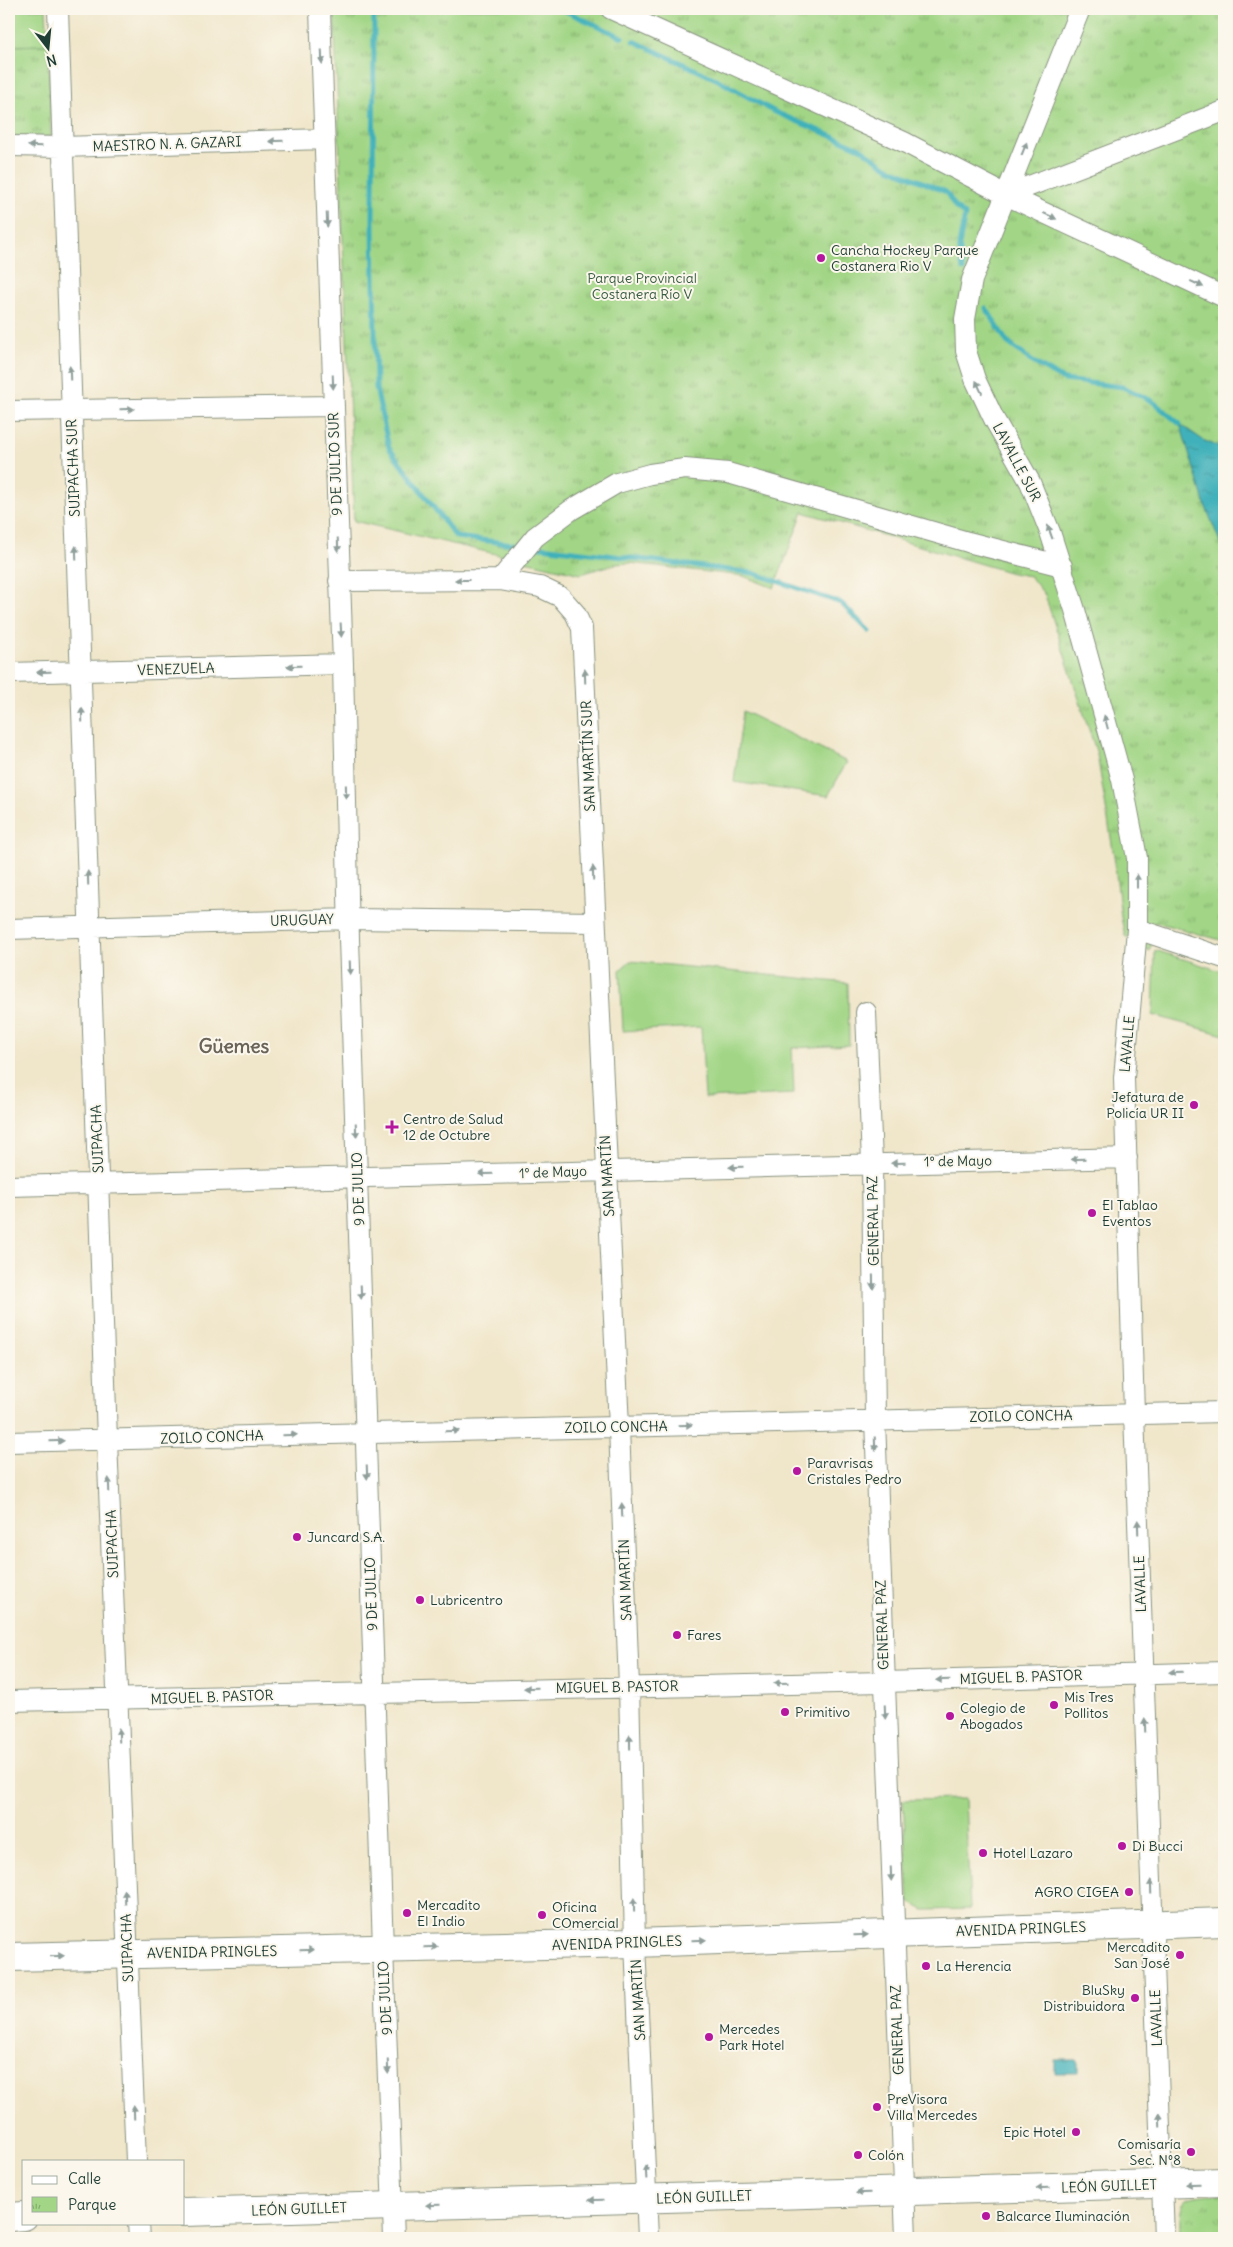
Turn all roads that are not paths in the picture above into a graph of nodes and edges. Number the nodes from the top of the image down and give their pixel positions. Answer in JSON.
{"nodes":[{"id":1,"x":58,"y":9,"type":"edge"},
{"id":2,"x":320,"y":9,"type":"edge"},
{"id":3,"x":611,"y":9,"type":"edge"},
{"id":4,"x":1080,"y":9,"type":"edge"},
{"id":5,"x":1224,"y":111,"type":"edge"},
{"id":6,"x":325,"y":139,"type":"junction"},
{"id":7,"x":9,"y":146,"type":"edge"},
{"id":8,"x":62,"y":147,"type":"junction"},
{"id":9,"x":1006,"y":195,"type":"junction"},
{"id":10,"x":1224,"y":297,"type":"edge"},
{"id":11,"x":334,"y":406,"type":"junction"},
{"id":12,"x":72,"y":410,"type":"junction"},
{"id":13,"x":9,"y":411,"type":"edge"},
{"id":14,"x":1062,"y":566,"type":"junction"},
{"id":15,"x":500,"y":580,"type":"junction"},
{"id":16,"x":339,"y":581,"type":"junction"},
{"id":17,"x":343,"y":664,"type":"junction"},
{"id":18,"x":80,"y":671,"type":"junction"},
{"id":19,"x":9,"y":673,"type":"edge"},
{"id":20,"x":349,"y":919,"type":"junction"},
{"id":21,"x":595,"y":922,"type":"junction"},
{"id":22,"x":90,"y":926,"type":"junction"},
{"id":23,"x":9,"y":929,"type":"edge"},
{"id":24,"x":1136,"y":929,"type":"junction"},
{"id":25,"x":1224,"y":958,"type":"edge"},
{"id":26,"x":866,"y":1012,"type":"dead end"},
{"id":27,"x":1127,"y":1158,"type":"junction"},
{"id":28,"x":872,"y":1163,"type":"junction"},
{"id":29,"x":606,"y":1170,"type":"junction"},
{"id":30,"x":358,"y":1177,"type":"junction"},
{"id":31,"x":98,"y":1184,"type":"junction"},
{"id":32,"x":9,"y":1186,"type":"edge"},
{"id":33,"x":1224,"y":1412,"type":"edge"},
{"id":34,"x":1134,"y":1414,"type":"junction"},
{"id":35,"x":875,"y":1420,"type":"junction"},
{"id":36,"x":620,"y":1427,"type":"junction"},
{"id":37,"x":366,"y":1433,"type":"junction"},
{"id":38,"x":107,"y":1440,"type":"junction"},
{"id":39,"x":9,"y":1442,"type":"edge"},
{"id":40,"x":1224,"y":1672,"type":"edge"},
{"id":41,"x":1143,"y":1673,"type":"junction"},
{"id":42,"x":884,"y":1682,"type":"junction"},
{"id":43,"x":629,"y":1686,"type":"junction"},
{"id":44,"x":375,"y":1692,"type":"junction"},
{"id":45,"x":118,"y":1700,"type":"junction"},
{"id":46,"x":9,"y":1701,"type":"edge"},
{"id":47,"x":1224,"y":1922,"type":"edge"},
{"id":48,"x":1152,"y":1925,"type":"junction"},
{"id":49,"x":894,"y":1934,"type":"junction"},
{"id":50,"x":635,"y":1943,"type":"junction"},
{"id":51,"x":383,"y":1948,"type":"junction"},
{"id":52,"x":127,"y":1954,"type":"junction"},
{"id":53,"x":9,"y":1957,"type":"edge"},
{"id":54,"x":136,"y":2160,"type":"edge"},
{"id":55,"x":1224,"y":2182,"type":"edge"},
{"id":56,"x":1162,"y":2185,"type":"junction"},
{"id":57,"x":903,"y":2192,"type":"junction"},
{"id":58,"x":647,"y":2199,"type":"junction"},
{"id":59,"x":393,"y":2206,"type":"junction"},
{"id":60,"x":185,"y":2212,"type":"edge"},
{"id":61,"x":22,"y":2216,"type":"edge"},
{"id":62,"x":9,"y":2217,"type":"edge"},
{"id":63,"x":138,"y":2224,"type":"edge"},
{"id":64,"x":139,"y":2238,"type":"edge"},
{"id":65,"x":394,"y":2238,"type":"edge"},
{"id":66,"x":648,"y":2238,"type":"edge"},
{"id":67,"x":906,"y":2238,"type":"edge"},
{"id":68,"x":1164,"y":2238,"type":"edge"}],
"edges":[{"from":1,"to":8,"type":"street","name":"SUIPACHA SUR"},
{"from":2,"to":6,"type":"street","name":"9 DE JULIO SUR","one_way":true},
{"from":3,"to":9,"type":"street"},
{"from":9,"to":4,"type":"street","name":"LAVALLE SUR","one_way":true},
{"from":5,"to":9,"type":"street"},
{"from":6,"to":8,"type":"street","name":"MAESTRO N. A. GAZARI","one_way":true},
{"from":6,"to":11,"type":"street","name":"9 DE JULIO SUR","one_way":true},
{"from":8,"to":7,"type":"street","name":"MAESTRO N. A. GAZARI","one_way":true},
{"from":12,"to":8,"type":"street","name":"SUIPACHA SUR","one_way":true},
{"from":9,"to":10,"type":"street","one_way":true},
{"from":14,"to":9,"type":"street","name":"LAVALLE SUR","one_way":true},
{"from":12,"to":11,"type":"street","one_way":true},
{"from":11,"to":16,"type":"street","name":"9 DE JULIO SUR","one_way":true},
{"from":12,"to":13,"type":"street"},
{"from":18,"to":12,"type":"street","name":"SUIPACHA SUR","one_way":true},
{"from":14,"to":15,"type":"street"},
{"from":24,"to":14,"type":"street","name":"LAVALLE SUR","one_way":true},
{"from":15,"to":16,"type":"street","one_way":true},
{"from":21,"to":15,"type":"street","name":"SAN MARTÍN SUR","one_way":true},
{"from":16,"to":17,"type":"street","name":"9 DE JULIO SUR","one_way":true},
{"from":17,"to":18,"type":"street","name":"VENEZUELA","one_way":true},
{"from":17,"to":20,"type":"street","name":"9 DE JULIO SUR","one_way":true},
{"from":18,"to":19,"type":"street","name":"VENEZUELA","one_way":true},
{"from":22,"to":18,"type":"street","name":"SUIPACHA SUR","one_way":true},
{"from":20,"to":21,"type":"street","name":"URUGUAY"},
{"from":20,"to":22,"type":"street","name":"URUGUAY"},
{"from":20,"to":30,"type":"street","name":"9 DE JULIO","one_way":true},
{"from":21,"to":29,"type":"street","name":"SAN MARTÍN"},
{"from":22,"to":23,"type":"street","name":"URUGUAY"},
{"from":22,"to":31,"type":"street","name":"SUIPACHA"},
{"from":24,"to":25,"type":"street"},
{"from":24,"to":27,"type":"street","name":"LAVALLE"},
{"from":26,"to":28,"type":"street","name":"GENERAL PAZ"},
{"from":27,"to":28,"type":"street","name":"1º de Mayo","one_way":true},
{"from":27,"to":34,"type":"street","name":"LAVALLE"},
{"from":28,"to":29,"type":"street","name":"1º de Mayo","one_way":true},
{"from":28,"to":35,"type":"street","name":"GENERAL PAZ","one_way":true},
{"from":29,"to":30,"type":"street","name":"1º de Mayo","one_way":true},
{"from":29,"to":36,"type":"street","name":"SAN MARTÍN"},
{"from":30,"to":31,"type":"street","name":"1º de Mayo"},
{"from":30,"to":37,"type":"street","name":"9 DE JULIO","one_way":true},
{"from":31,"to":32,"type":"street","name":"1º de Mayo"},
{"from":31,"to":38,"type":"street","name":"SUIPACHA"},
{"from":33,"to":34,"type":"street","name":"ZOILO CONCHA"},
{"from":34,"to":35,"type":"street","name":"ZOILO CONCHA"},
{"from":41,"to":34,"type":"street","name":"LAVALLE","one_way":true},
{"from":36,"to":35,"type":"street","name":"ZOILO CONCHA","one_way":true},
{"from":35,"to":42,"type":"street","name":"GENERAL PAZ","one_way":true},
{"from":37,"to":36,"type":"street","name":"ZOILO CONCHA","one_way":true},
{"from":43,"to":36,"type":"street","name":"SAN MARTÍN","one_way":true},
{"from":38,"to":37,"type":"street","name":"ZOILO CONCHA","one_way":true},
{"from":37,"to":44,"type":"street","name":"9 DE JULIO","one_way":true},
{"from":39,"to":38,"type":"street","name":"ZOILO CONCHA","one_way":true},
{"from":45,"to":38,"type":"street","name":"SUIPACHA","one_way":true},
{"from":40,"to":41,"type":"street","name":"MIGUEL B. PASTOR","one_way":true},
{"from":41,"to":42,"type":"street","name":"MIGUEL B. PASTOR","one_way":true},
{"from":48,"to":41,"type":"street","name":"LAVALLE","one_way":true},
{"from":42,"to":43,"type":"street","name":"MIGUEL B. PASTOR","one_way":true},
{"from":42,"to":49,"type":"street","name":"GENERAL PAZ","one_way":true},
{"from":43,"to":44,"type":"street","name":"MIGUEL B. PASTOR","one_way":true},
{"from":50,"to":43,"type":"street","name":"SAN MARTÍN","one_way":true},
{"from":44,"to":45,"type":"street","name":"MIGUEL B. PASTOR"},
{"from":44,"to":51,"type":"street","name":"9 DE JULIO"},
{"from":45,"to":46,"type":"street","name":"MIGUEL B. PASTOR"},
{"from":52,"to":45,"type":"street","name":"SUIPACHA","one_way":true},
{"from":47,"to":48,"type":"main road","name":"AVENIDA PRINGLES"},
{"from":48,"to":49,"type":"main road","name":"AVENIDA PRINGLES"},
{"from":56,"to":48,"type":"street","name":"LAVALLE","one_way":true},
{"from":50,"to":49,"type":"main road","name":"AVENIDA PRINGLES","one_way":true},
{"from":49,"to":57,"type":"street","name":"GENERAL PAZ"},
{"from":51,"to":50,"type":"main road","name":"AVENIDA PRINGLES","one_way":true},
{"from":58,"to":50,"type":"street","name":"SAN MARTÍN","one_way":true},
{"from":52,"to":51,"type":"main road","name":"AVENIDA PRINGLES","one_way":true},
{"from":51,"to":59,"type":"street","name":"9 DE JULIO","one_way":true},
{"from":53,"to":52,"type":"main road","name":"AVENIDA PRINGLES","one_way":true},
{"from":54,"to":52,"type":"street","name":"SUIPACHA","one_way":true},
{"from":55,"to":56,"type":"main road","name":"LEÓN GUILLET","one_way":true},
{"from":56,"to":57,"type":"main road","name":"LEÓN GUILLET","one_way":true},
{"from":56,"to":68,"type":"street","name":"LAVALLE"},
{"from":57,"to":58,"type":"main road","name":"LEÓN GUILLET","one_way":true},
{"from":57,"to":67,"type":"street","name":"GENERAL PAZ"},
{"from":58,"to":59,"type":"main road","name":"LEÓN GUILLET","one_way":true},
{"from":58,"to":66,"type":"street","name":"SAN MARTÍN"},
{"from":59,"to":60,"type":"main road","name":"LEÓN GUILLET"},
{"from":59,"to":65,"type":"street","name":"9 DE JULIO"},
{"from":61,"to":62,"type":"main road"},
{"from":63,"to":64,"type":"street"}]}
